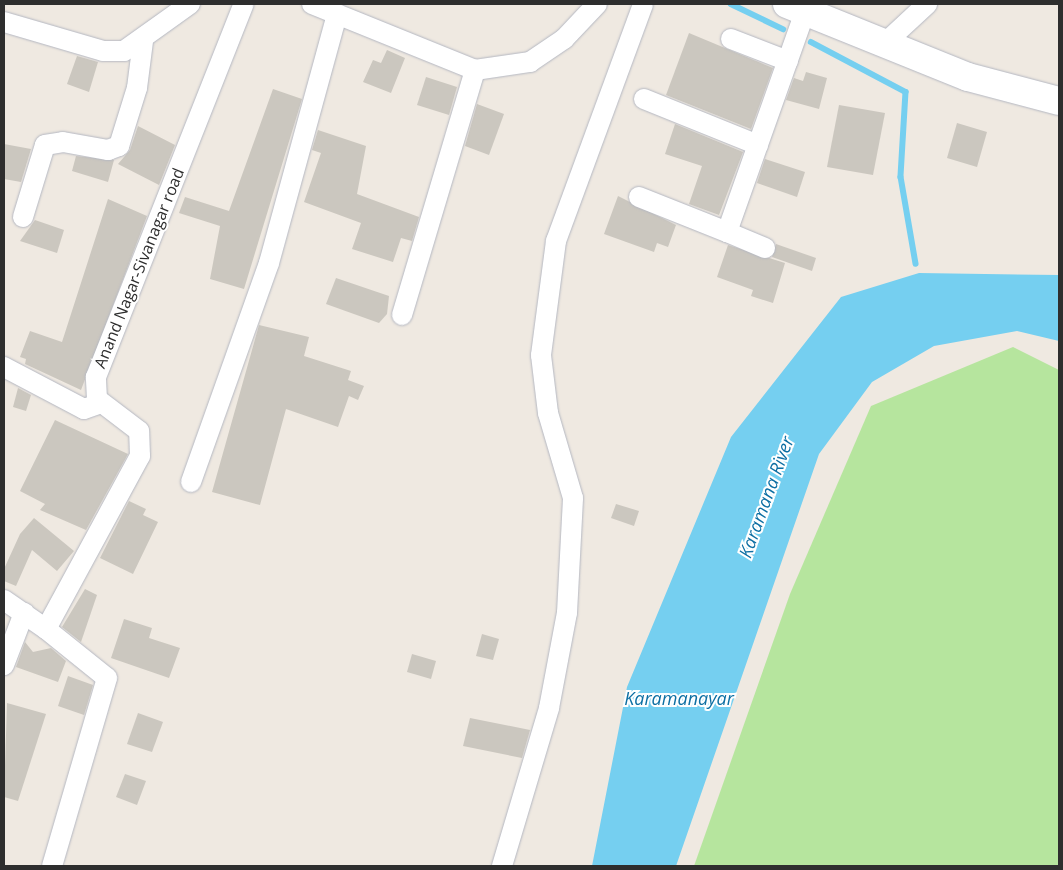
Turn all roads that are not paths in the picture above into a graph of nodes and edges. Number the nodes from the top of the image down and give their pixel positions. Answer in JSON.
{"nodes":[{"id":1,"x":190,"y":4,"type":"edge"},
{"id":2,"x":244,"y":4,"type":"edge"},
{"id":3,"x":312,"y":4,"type":"edge"},
{"id":4,"x":597,"y":4,"type":"edge"},
{"id":5,"x":643,"y":4,"type":"edge"},
{"id":6,"x":927,"y":4,"type":"edge"},
{"id":7,"x":807,"y":9,"type":"edge"},
{"id":8,"x":337,"y":14,"type":"junction"},
{"id":9,"x":4,"y":22,"type":"edge"},
{"id":10,"x":731,"y":38,"type":"dead end"},
{"id":11,"x":143,"y":41,"type":"junction"},
{"id":12,"x":884,"y":44,"type":"junction"},
{"id":13,"x":788,"y":61,"type":"junction"},
{"id":14,"x":475,"y":70,"type":"junction"},
{"id":15,"x":644,"y":100,"type":"dead end"},
{"id":16,"x":1059,"y":101,"type":"edge"},
{"id":17,"x":758,"y":144,"type":"junction"},
{"id":18,"x":639,"y":197,"type":"dead end"},
{"id":19,"x":23,"y":217,"type":"dead end"},
{"id":20,"x":727,"y":232,"type":"junction"},
{"id":21,"x":765,"y":248,"type":"dead end"},
{"id":22,"x":402,"y":315,"type":"dead end"},
{"id":23,"x":4,"y":366,"type":"edge"},
{"id":24,"x":101,"y":403,"type":"junction"},
{"id":25,"x":191,"y":482,"type":"dead end"},
{"id":26,"x":4,"y":600,"type":"edge"},
{"id":27,"x":24,"y":613,"type":"junction"},
{"id":28,"x":46,"y":629,"type":"junction"},
{"id":29,"x":4,"y":665,"type":"edge"},
{"id":30,"x":52,"y":866,"type":"edge"},
{"id":31,"x":502,"y":866,"type":"edge"}],
"edges":[{"from":1,"to":11,"type":"street"},
{"from":2,"to":24,"type":"street","name":"Anand Nagar-Sivanagar road"},
{"from":3,"to":8,"type":"street"},
{"from":4,"to":14,"type":"street"},
{"from":5,"to":31,"type":"street"},
{"from":6,"to":12,"type":"street"},
{"from":7,"to":12,"type":"main road"},
{"from":7,"to":13,"type":"street"},
{"from":8,"to":14,"type":"street"},
{"from":8,"to":25,"type":"street"},
{"from":9,"to":11,"type":"street"},
{"from":10,"to":13,"type":"street"},
{"from":11,"to":19,"type":"street"},
{"from":12,"to":16,"type":"main road"},
{"from":13,"to":17,"type":"street"},
{"from":14,"to":22,"type":"street"},
{"from":15,"to":17,"type":"street"},
{"from":17,"to":20,"type":"street"},
{"from":18,"to":20,"type":"street"},
{"from":20,"to":21,"type":"street"},
{"from":23,"to":24,"type":"street"},
{"from":24,"to":28,"type":"street"},
{"from":26,"to":27,"type":"street"},
{"from":27,"to":28,"type":"street"},
{"from":27,"to":29,"type":"street"},
{"from":28,"to":30,"type":"street"}]}
